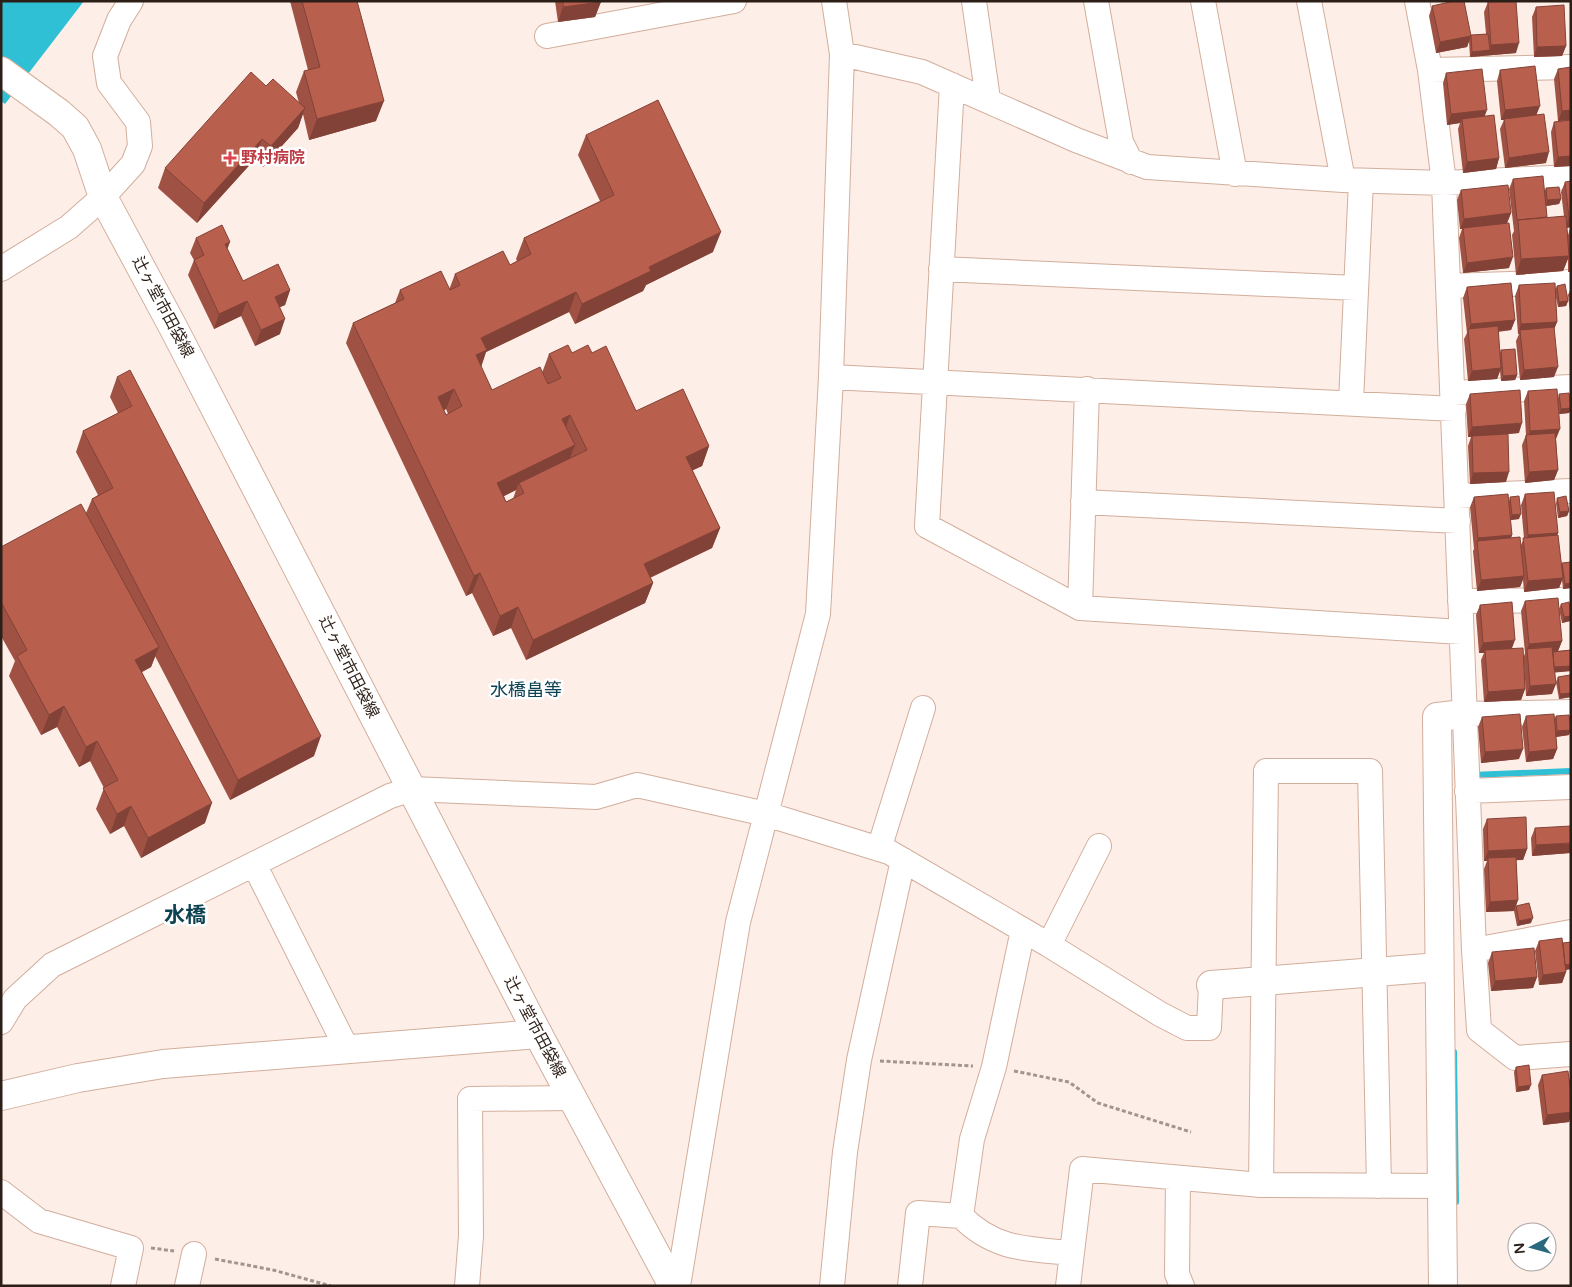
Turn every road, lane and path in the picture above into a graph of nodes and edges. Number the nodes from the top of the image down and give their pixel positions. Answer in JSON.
{"nodes":[{"id":1,"x":131,"y":1,"type":"edge"},
{"id":2,"x":734,"y":1,"type":"edge"},
{"id":3,"x":834,"y":1,"type":"edge"},
{"id":4,"x":974,"y":1,"type":"edge"},
{"id":5,"x":1096,"y":1,"type":"edge"},
{"id":6,"x":1203,"y":1,"type":"edge"},
{"id":7,"x":1309,"y":1,"type":"edge"},
{"id":8,"x":1417,"y":1,"type":"edge"},
{"id":9,"x":547,"y":36,"type":"dead end"},
{"id":10,"x":842,"y":54,"type":"junction"},
{"id":11,"x":1571,"y":67,"type":"edge"},
{"id":12,"x":1430,"y":70,"type":"junction"},
{"id":13,"x":1,"y":71,"type":"edge"},
{"id":14,"x":952,"y":85,"type":"junction"},
{"id":15,"x":988,"y":100,"type":"junction"},
{"id":16,"x":1131,"y":162,"type":"junction"},
{"id":17,"x":1235,"y":174,"type":"junction"},
{"id":18,"x":1571,"y":177,"type":"edge"},
{"id":19,"x":1352,"y":180,"type":"junction"},
{"id":20,"x":1444,"y":184,"type":"junction"},
{"id":21,"x":103,"y":197,"type":"junction"},
{"id":22,"x":1,"y":268,"type":"edge"},
{"id":23,"x":941,"y":269,"type":"junction"},
{"id":24,"x":1571,"y":282,"type":"edge"},
{"id":25,"x":1448,"y":286,"type":"junction"},
{"id":26,"x":1356,"y":288,"type":"junction"},
{"id":27,"x":831,"y":377,"type":"junction"},
{"id":28,"x":935,"y":383,"type":"junction"},
{"id":29,"x":1571,"y":387,"type":"edge"},
{"id":30,"x":1087,"y":389,"type":"junction"},
{"id":31,"x":1453,"y":401,"type":"junction"},
{"id":32,"x":1351,"y":402,"type":"junction"},
{"id":33,"x":1571,"y":491,"type":"edge"},
{"id":34,"x":1457,"y":496,"type":"junction"},
{"id":35,"x":1083,"y":502,"type":"junction"},
{"id":36,"x":1458,"y":521,"type":"junction"},
{"id":37,"x":1571,"y":600,"type":"edge"},
{"id":38,"x":1460,"y":601,"type":"junction"},
{"id":39,"x":1080,"y":608,"type":"junction"},
{"id":40,"x":1461,"y":632,"type":"junction"},
{"id":41,"x":922,"y":708,"type":"dead end"},
{"id":42,"x":1571,"y":712,"type":"edge"},
{"id":43,"x":1464,"y":714,"type":"junction"},
{"id":44,"x":1571,"y":787,"type":"edge"},
{"id":45,"x":412,"y":789,"type":"junction"},
{"id":46,"x":1467,"y":791,"type":"junction"},
{"id":47,"x":766,"y":814,"type":"junction"},
{"id":48,"x":1099,"y":846,"type":"dead end"},
{"id":49,"x":879,"y":849,"type":"junction"},
{"id":50,"x":903,"y":860,"type":"junction"},
{"id":51,"x":254,"y":864,"type":"junction"},
{"id":52,"x":1023,"y":930,"type":"junction"},
{"id":53,"x":1571,"y":932,"type":"edge"},
{"id":54,"x":1049,"y":945,"type":"junction"},
{"id":55,"x":1474,"y":950,"type":"junction"},
{"id":56,"x":1439,"y":967,"type":"junction"},
{"id":57,"x":1373,"y":972,"type":"junction"},
{"id":58,"x":1264,"y":981,"type":"junction"},
{"id":59,"x":1211,"y":985,"type":"joint"},
{"id":60,"x":1,"y":1022,"type":"edge"},
{"id":61,"x":538,"y":1034,"type":"junction"},
{"id":62,"x":347,"y":1049,"type":"junction"},
{"id":63,"x":1571,"y":1054,"type":"edge"},
{"id":64,"x":859,"y":1060,"type":"junction"},
{"id":65,"x":994,"y":1067,"type":"junction"},
{"id":66,"x":1,"y":1096,"type":"edge"},
{"id":67,"x":572,"y":1098,"type":"junction"},
{"id":68,"x":1191,"y":1132,"type":"dead end"},
{"id":69,"x":1178,"y":1178,"type":"junction"},
{"id":70,"x":1261,"y":1185,"type":"junction"},
{"id":71,"x":1379,"y":1186,"type":"junction"},
{"id":72,"x":1442,"y":1186,"type":"junction"},
{"id":73,"x":1,"y":1192,"type":"edge"},
{"id":74,"x":961,"y":1216,"type":"junction"},
{"id":75,"x":131,"y":1248,"type":"junction"},
{"id":76,"x":1072,"y":1253,"type":"junction"},
{"id":77,"x":194,"y":1254,"type":"junction"},
{"id":78,"x":123,"y":1286,"type":"edge"},
{"id":79,"x":188,"y":1286,"type":"edge"},
{"id":80,"x":331,"y":1286,"type":"edge"},
{"id":81,"x":467,"y":1286,"type":"edge"},
{"id":82,"x":673,"y":1286,"type":"edge"},
{"id":83,"x":678,"y":1286,"type":"edge"},
{"id":84,"x":832,"y":1286,"type":"edge"},
{"id":85,"x":910,"y":1286,"type":"edge"},
{"id":86,"x":1068,"y":1286,"type":"edge"},
{"id":87,"x":1182,"y":1286,"type":"edge"},
{"id":88,"x":1443,"y":1286,"type":"edge"}],
"edges":[{"from":1,"to":21,"type":"street"},
{"from":2,"to":9,"type":"street"},
{"from":3,"to":10,"type":"street"},
{"from":4,"to":15,"type":"street"},
{"from":5,"to":16,"type":"street"},
{"from":6,"to":17,"type":"street"},
{"from":7,"to":19,"type":"street"},
{"from":8,"to":12,"type":"street"},
{"from":10,"to":14,"type":"street"},
{"from":10,"to":27,"type":"street"},
{"from":11,"to":12,"type":"street"},
{"from":12,"to":20,"type":"street"},
{"from":13,"to":21,"type":"main road","name":"辻ヶ堂市田袋線"},
{"from":14,"to":15,"type":"street"},
{"from":14,"to":23,"type":"street"},
{"from":15,"to":16,"type":"street"},
{"from":16,"to":17,"type":"street"},
{"from":17,"to":19,"type":"street"},
{"from":18,"to":20,"type":"street"},
{"from":19,"to":20,"type":"street"},
{"from":19,"to":26,"type":"street"},
{"from":20,"to":25,"type":"street"},
{"from":21,"to":22,"type":"street"},
{"from":21,"to":45,"type":"main road","name":"辻ヶ堂市田袋線"},
{"from":23,"to":26,"type":"street"},
{"from":23,"to":28,"type":"street"},
{"from":24,"to":25,"type":"street"},
{"from":25,"to":31,"type":"street"},
{"from":26,"to":32,"type":"street"},
{"from":27,"to":28,"type":"street"},
{"from":27,"to":47,"type":"street"},
{"from":28,"to":30,"type":"street"},
{"from":28,"to":39,"type":"street"},
{"from":29,"to":31,"type":"street"},
{"from":30,"to":32,"type":"street"},
{"from":30,"to":35,"type":"street"},
{"from":31,"to":32,"type":"street"},
{"from":31,"to":34,"type":"street"},
{"from":33,"to":34,"type":"street"},
{"from":34,"to":36,"type":"street"},
{"from":35,"to":36,"type":"street"},
{"from":35,"to":39,"type":"street"},
{"from":36,"to":38,"type":"street"},
{"from":37,"to":38,"type":"street"},
{"from":38,"to":40,"type":"street"},
{"from":39,"to":40,"type":"street"},
{"from":40,"to":43,"type":"street"},
{"from":41,"to":49,"type":"street"},
{"from":42,"to":43,"type":"street"},
{"from":43,"to":46,"type":"street"},
{"from":43,"to":56,"type":"main road"},
{"from":44,"to":46,"type":"street"},
{"from":45,"to":47,"type":"street"},
{"from":45,"to":51,"type":"street"},
{"from":45,"to":61,"type":"main road","name":"辻ヶ堂市田袋線"},
{"from":46,"to":55,"type":"street"},
{"from":47,"to":49,"type":"street"},
{"from":47,"to":83,"type":"street"},
{"from":48,"to":54,"type":"street"},
{"from":49,"to":50,"type":"street"},
{"from":50,"to":52,"type":"street"},
{"from":50,"to":64,"type":"street"},
{"from":51,"to":60,"type":"street"},
{"from":51,"to":62,"type":"street"},
{"from":52,"to":54,"type":"street"},
{"from":52,"to":65,"type":"street"},
{"from":53,"to":55,"type":"street"},
{"from":54,"to":59,"type":"street"},
{"from":55,"to":63,"type":"street"},
{"from":56,"to":57,"type":"main road"},
{"from":56,"to":72,"type":"main road"},
{"from":57,"to":58,"type":"main road"},
{"from":57,"to":58,"type":"street"},
{"from":57,"to":71,"type":"street"},
{"from":58,"to":59,"type":"main road"},
{"from":58,"to":70,"type":"street"},
{"from":61,"to":62,"type":"main road"},
{"from":61,"to":67,"type":"main road","name":"辻ヶ堂市田袋線"},
{"from":62,"to":66,"type":"main road"},
{"from":64,"to":65,"type":"path"},
{"from":64,"to":84,"type":"street"},
{"from":65,"to":68,"type":"path"},
{"from":65,"to":74,"type":"street"},
{"from":67,"to":81,"type":"street"},
{"from":67,"to":82,"type":"main road","name":"辻ヶ堂市田袋線"},
{"from":69,"to":70,"type":"street"},
{"from":69,"to":76,"type":"street"},
{"from":69,"to":87,"type":"street"},
{"from":70,"to":71,"type":"street"},
{"from":71,"to":72,"type":"street"},
{"from":72,"to":88,"type":"main road"},
{"from":73,"to":75,"type":"street"},
{"from":74,"to":76,"type":"street"},
{"from":74,"to":85,"type":"street"},
{"from":75,"to":77,"type":"path"},
{"from":75,"to":78,"type":"street"},
{"from":76,"to":86,"type":"street"},
{"from":77,"to":79,"type":"street"},
{"from":77,"to":80,"type":"path"}]}
